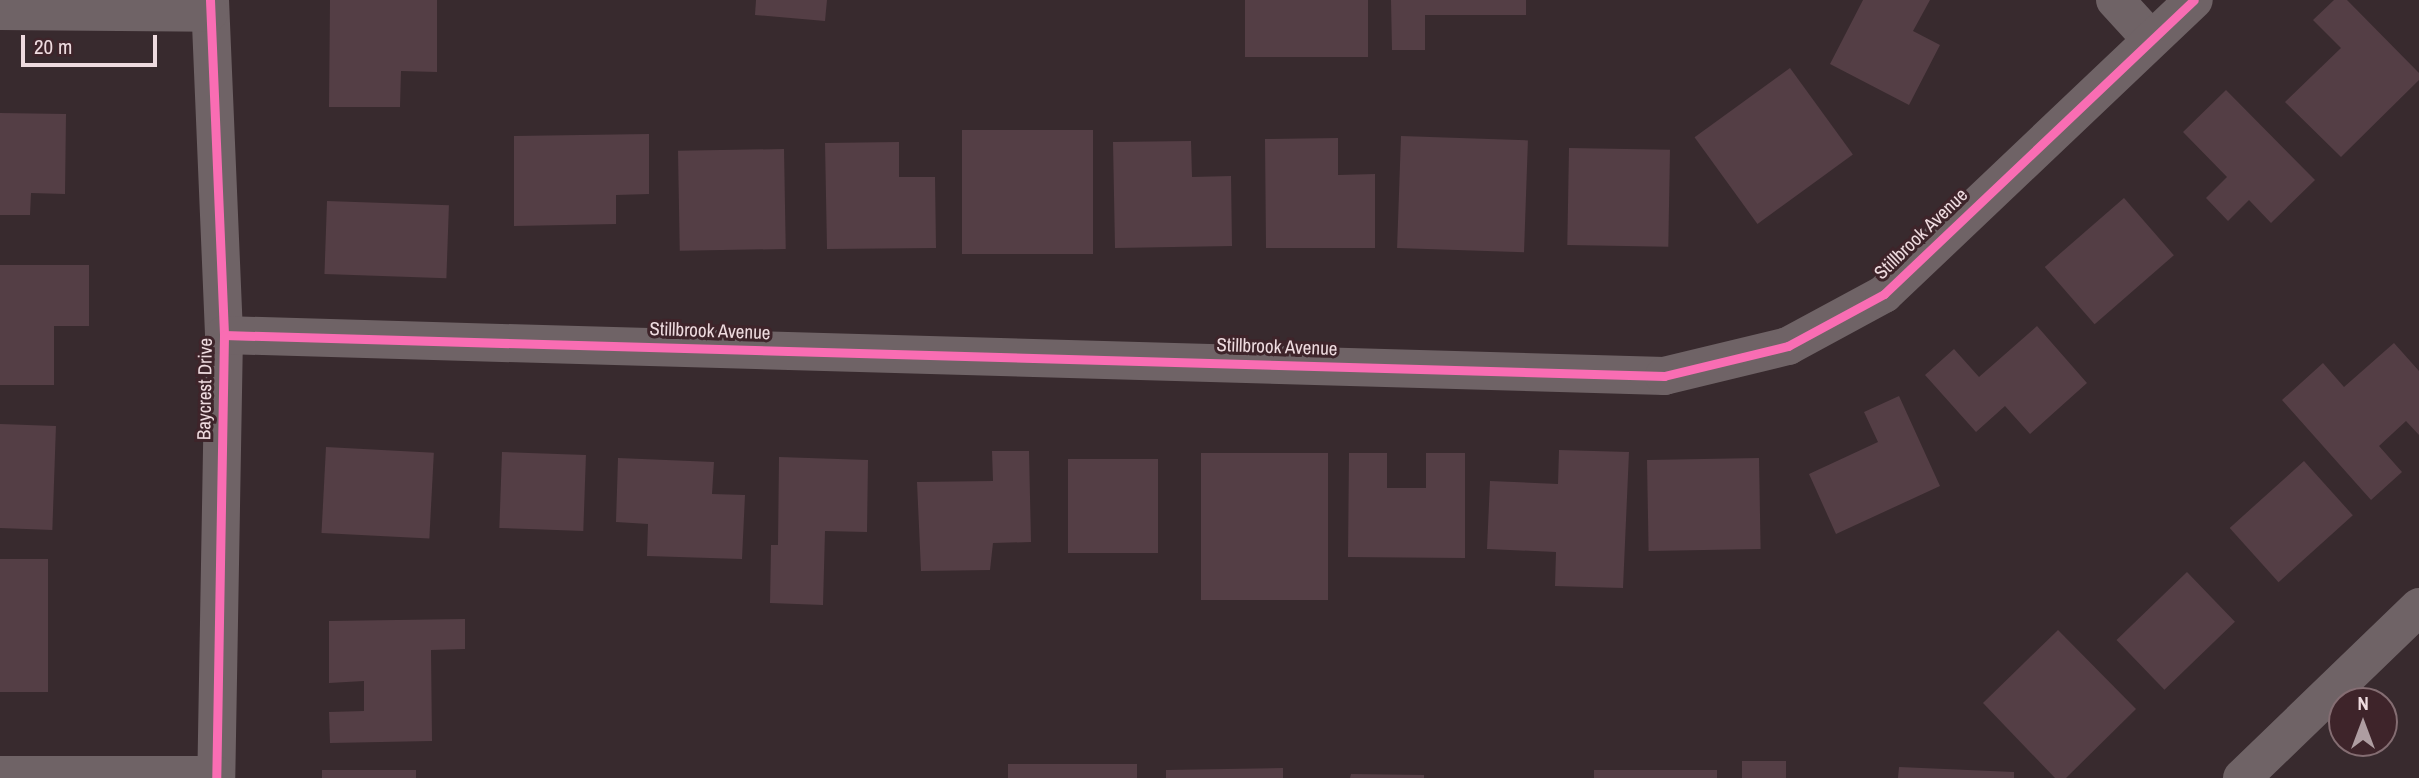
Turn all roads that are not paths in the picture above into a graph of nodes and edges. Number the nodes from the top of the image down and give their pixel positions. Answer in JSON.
{"nodes":[{"id":1,"x":2115,"y":0,"type":"edge"},
{"id":2,"x":2194,"y":0,"type":"edge"},
{"id":3,"x":209,"y":7,"type":"edge"},
{"id":4,"x":0,"y":11,"type":"edge"},
{"id":5,"x":2150,"y":38,"type":"junction"},
{"id":6,"x":224,"y":335,"type":"junction"},
{"id":7,"x":2419,"y":607,"type":"edge"},
{"id":8,"x":0,"y":775,"type":"edge"},
{"id":9,"x":216,"y":777,"type":"edge"},
{"id":10,"x":2242,"y":778,"type":"edge"}],
"edges":[{"from":1,"to":5,"type":"street"},
{"from":2,"to":5,"type":"street","name":"Stillbrook Avenue"},
{"from":3,"to":4,"type":"street"},
{"from":3,"to":6,"type":"street","name":"Baycrest Drive"},
{"from":5,"to":6,"type":"street","name":"Stillbrook Avenue"},
{"from":6,"to":9,"type":"street","name":"Baycrest Drive"},
{"from":7,"to":10,"type":"street"},
{"from":8,"to":9,"type":"street"}]}
